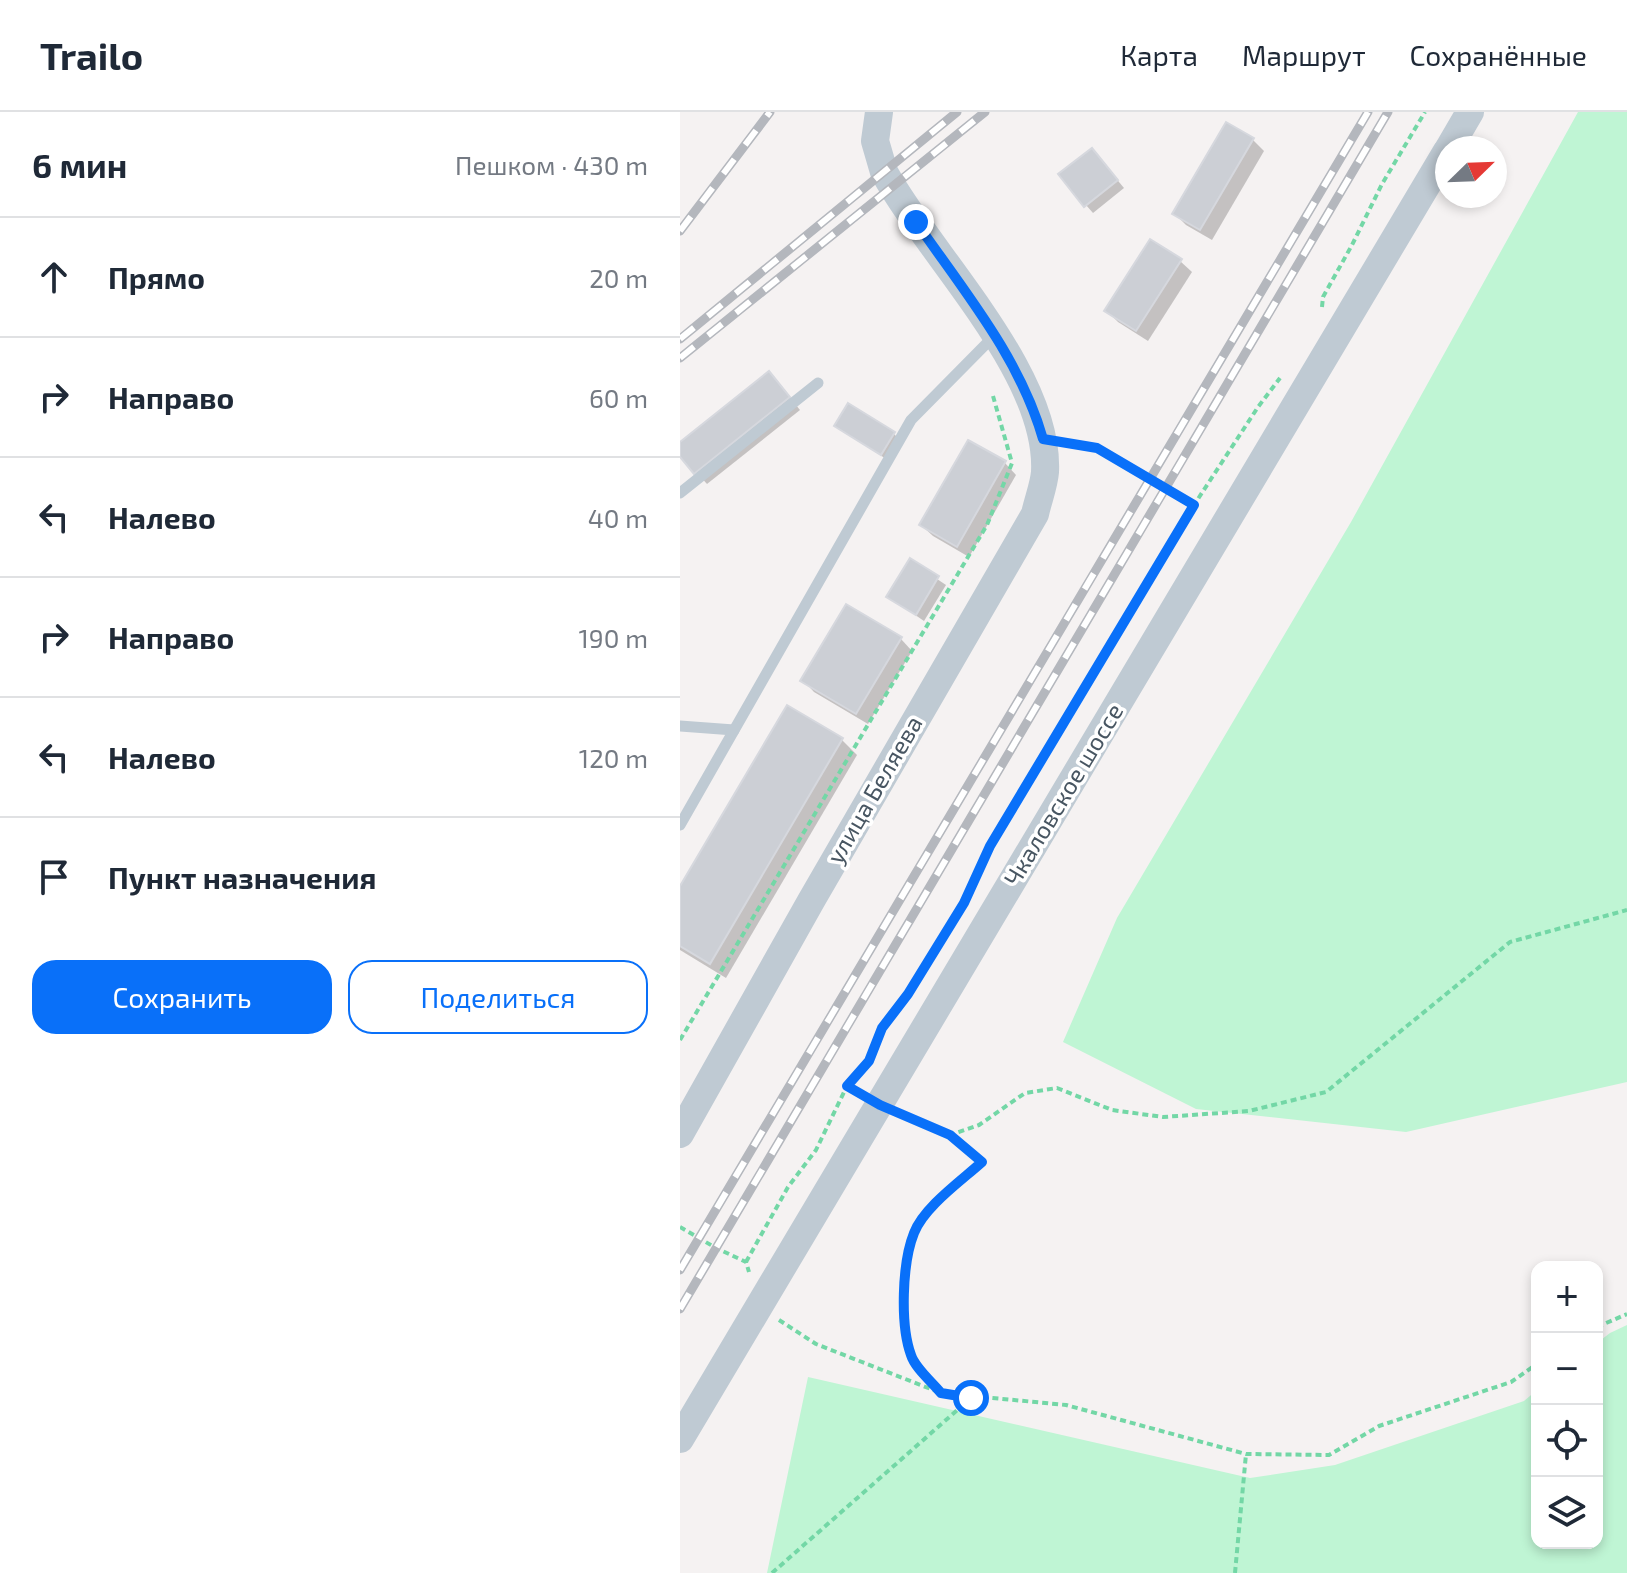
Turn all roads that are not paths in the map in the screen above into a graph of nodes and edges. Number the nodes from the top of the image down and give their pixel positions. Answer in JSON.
{"nodes":[{"id":1,"x":879,"y":112,"type":"edge"},
{"id":2,"x":1470,"y":112,"type":"edge"},
{"id":3,"x":1456,"y":136,"type":"edge"},
{"id":4,"x":1435,"y":171,"type":"edge"},
{"id":5,"x":994,"y":336,"type":"junction"},
{"id":6,"x":818,"y":383,"type":"dead end"},
{"id":7,"x":680,"y":493,"type":"edge"},
{"id":8,"x":680,"y":726,"type":"edge"},
{"id":9,"x":734,"y":730,"type":"junction"},
{"id":10,"x":680,"y":825,"type":"edge"},
{"id":11,"x":680,"y":1134,"type":"edge"},
{"id":12,"x":680,"y":1439,"type":"edge"}],
"edges":[{"from":1,"to":5,"type":"street","name":"улица Беляева"},
{"from":2,"to":3,"type":"street","name":"Чкаловское шоссе"},
{"from":4,"to":12,"type":"street","name":"Чкаловское шоссе"},
{"from":5,"to":9,"type":"lane"},
{"from":5,"to":11,"type":"street","name":"улица Беляева"},
{"from":6,"to":7,"type":"lane"},
{"from":8,"to":9,"type":"lane"},
{"from":9,"to":10,"type":"lane"}]}
